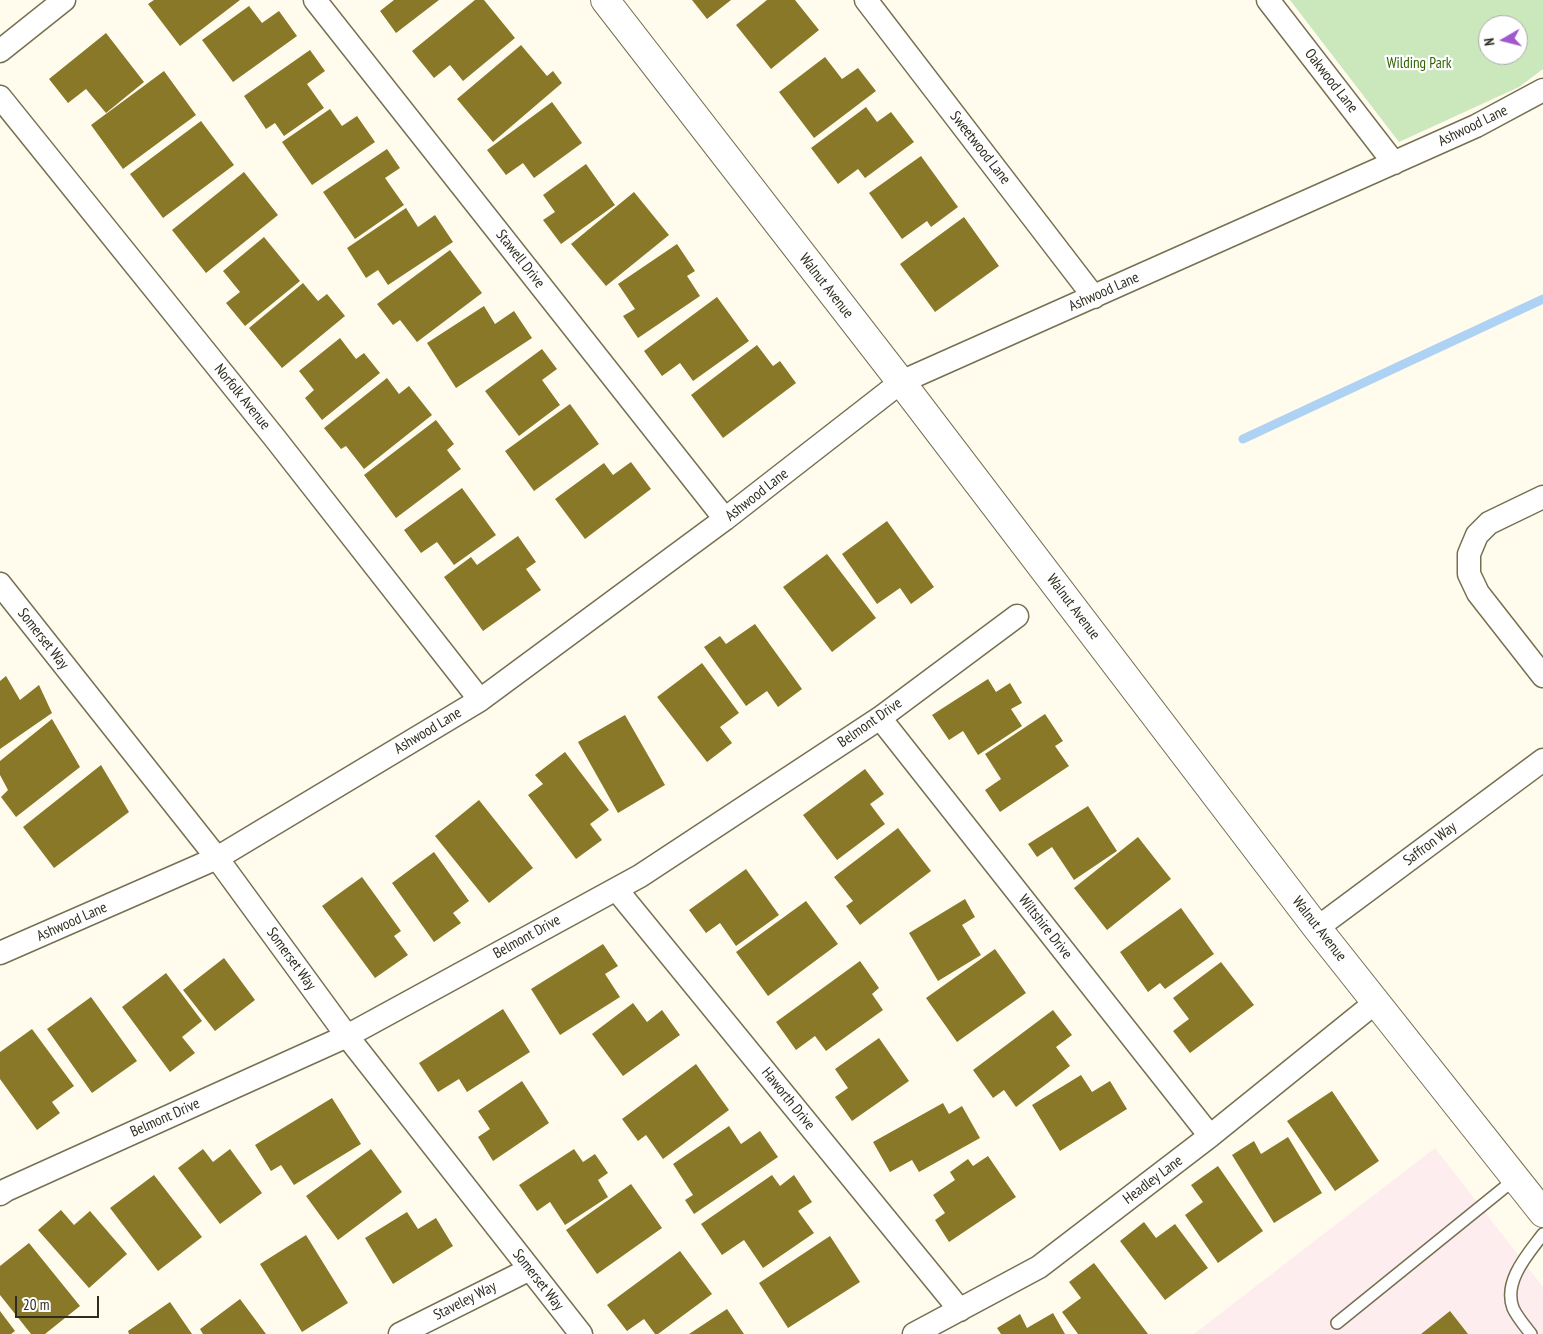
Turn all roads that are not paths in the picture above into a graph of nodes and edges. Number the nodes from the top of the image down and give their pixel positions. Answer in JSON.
{"nodes":[{"id":1,"x":64,"y":0,"type":"edge"},
{"id":2,"x":314,"y":0,"type":"edge"},
{"id":3,"x":605,"y":0,"type":"edge"},
{"id":4,"x":866,"y":0,"type":"edge"},
{"id":5,"x":1268,"y":0,"type":"edge"},
{"id":6,"x":0,"y":51,"type":"edge"},
{"id":7,"x":1543,"y":90,"type":"edge"},
{"id":8,"x":0,"y":97,"type":"edge"},
{"id":9,"x":1394,"y":162,"type":"junction"},
{"id":10,"x":1094,"y":296,"type":"junction"},
{"id":11,"x":901,"y":382,"type":"junction"},
{"id":12,"x":1543,"y":497,"type":"edge"},
{"id":13,"x":725,"y":519,"type":"junction"},
{"id":14,"x":0,"y":584,"type":"edge"},
{"id":15,"x":1018,"y":616,"type":"dead end"},
{"id":16,"x":1543,"y":676,"type":"edge"},
{"id":17,"x":480,"y":700,"type":"junction"},
{"id":18,"x":880,"y":718,"type":"junction"},
{"id":19,"x":1543,"y":760,"type":"edge"},
{"id":20,"x":217,"y":858,"type":"junction"},
{"id":21,"x":616,"y":889,"type":"junction"},
{"id":22,"x":1317,"y":928,"type":"junction"},
{"id":23,"x":0,"y":954,"type":"edge"},
{"id":24,"x":1376,"y":1002,"type":"junction"},
{"id":25,"x":347,"y":1036,"type":"junction"},
{"id":26,"x":1210,"y":1136,"type":"junction"},
{"id":27,"x":1516,"y":1179,"type":"junction"},
{"id":28,"x":0,"y":1194,"type":"edge"},
{"id":29,"x":1543,"y":1213,"type":"edge"},
{"id":30,"x":1543,"y":1234,"type":"edge"},
{"id":31,"x":530,"y":1269,"type":"junction"},
{"id":32,"x":960,"y":1310,"type":"junction"},
{"id":33,"x":1337,"y":1323,"type":"dead end"},
{"id":34,"x":400,"y":1334,"type":"edge"},
{"id":35,"x":581,"y":1334,"type":"edge"},
{"id":36,"x":914,"y":1334,"type":"edge"},
{"id":37,"x":1531,"y":1334,"type":"edge"}],
"edges":[{"from":1,"to":6,"type":"street"},
{"from":2,"to":13,"type":"street","name":"Stawell Drive"},
{"from":3,"to":11,"type":"street","name":"Walnut Avenue"},
{"from":4,"to":10,"type":"street","name":"Sweetwood Lane"},
{"from":5,"to":9,"type":"street","name":"Oakwood Lane"},
{"from":7,"to":9,"type":"street","name":"Ashwood Lane"},
{"from":8,"to":17,"type":"street","name":"Norfolk Avenue"},
{"from":9,"to":10,"type":"street","name":"Ashwood Lane"},
{"from":10,"to":11,"type":"street","name":"Ashwood Lane"},
{"from":11,"to":13,"type":"street","name":"Ashwood Lane"},
{"from":11,"to":22,"type":"street","name":"Walnut Avenue"},
{"from":12,"to":16,"type":"street"},
{"from":13,"to":17,"type":"street","name":"Ashwood Lane"},
{"from":14,"to":20,"type":"street","name":"Somerset Way"},
{"from":15,"to":18,"type":"street","name":"Belmont Drive"},
{"from":17,"to":20,"type":"street","name":"Ashwood Lane"},
{"from":18,"to":21,"type":"street","name":"Belmont Drive"},
{"from":18,"to":26,"type":"street","name":"Wiltshire Drive"},
{"from":19,"to":22,"type":"street","name":"Saffron Way"},
{"from":20,"to":23,"type":"street","name":"Ashwood Lane"},
{"from":20,"to":25,"type":"street","name":"Somerset Way"},
{"from":21,"to":25,"type":"street","name":"Belmont Drive"},
{"from":21,"to":32,"type":"street","name":"Haworth Drive"},
{"from":22,"to":24,"type":"street","name":"Walnut Avenue"},
{"from":24,"to":26,"type":"street","name":"Headley Lane"},
{"from":24,"to":27,"type":"street","name":"Walnut Avenue"},
{"from":25,"to":28,"type":"street","name":"Belmont Drive"},
{"from":25,"to":31,"type":"street","name":"Somerset Way"},
{"from":26,"to":32,"type":"street","name":"Headley Lane"},
{"from":27,"to":29,"type":"street","name":"Walnut Avenue"},
{"from":27,"to":33,"type":"lane"},
{"from":30,"to":37,"type":"lane"},
{"from":31,"to":34,"type":"street","name":"Staveley Way"},
{"from":31,"to":35,"type":"street","name":"Somerset Way"},
{"from":32,"to":36,"type":"street","name":"Headley Lane"}]}
